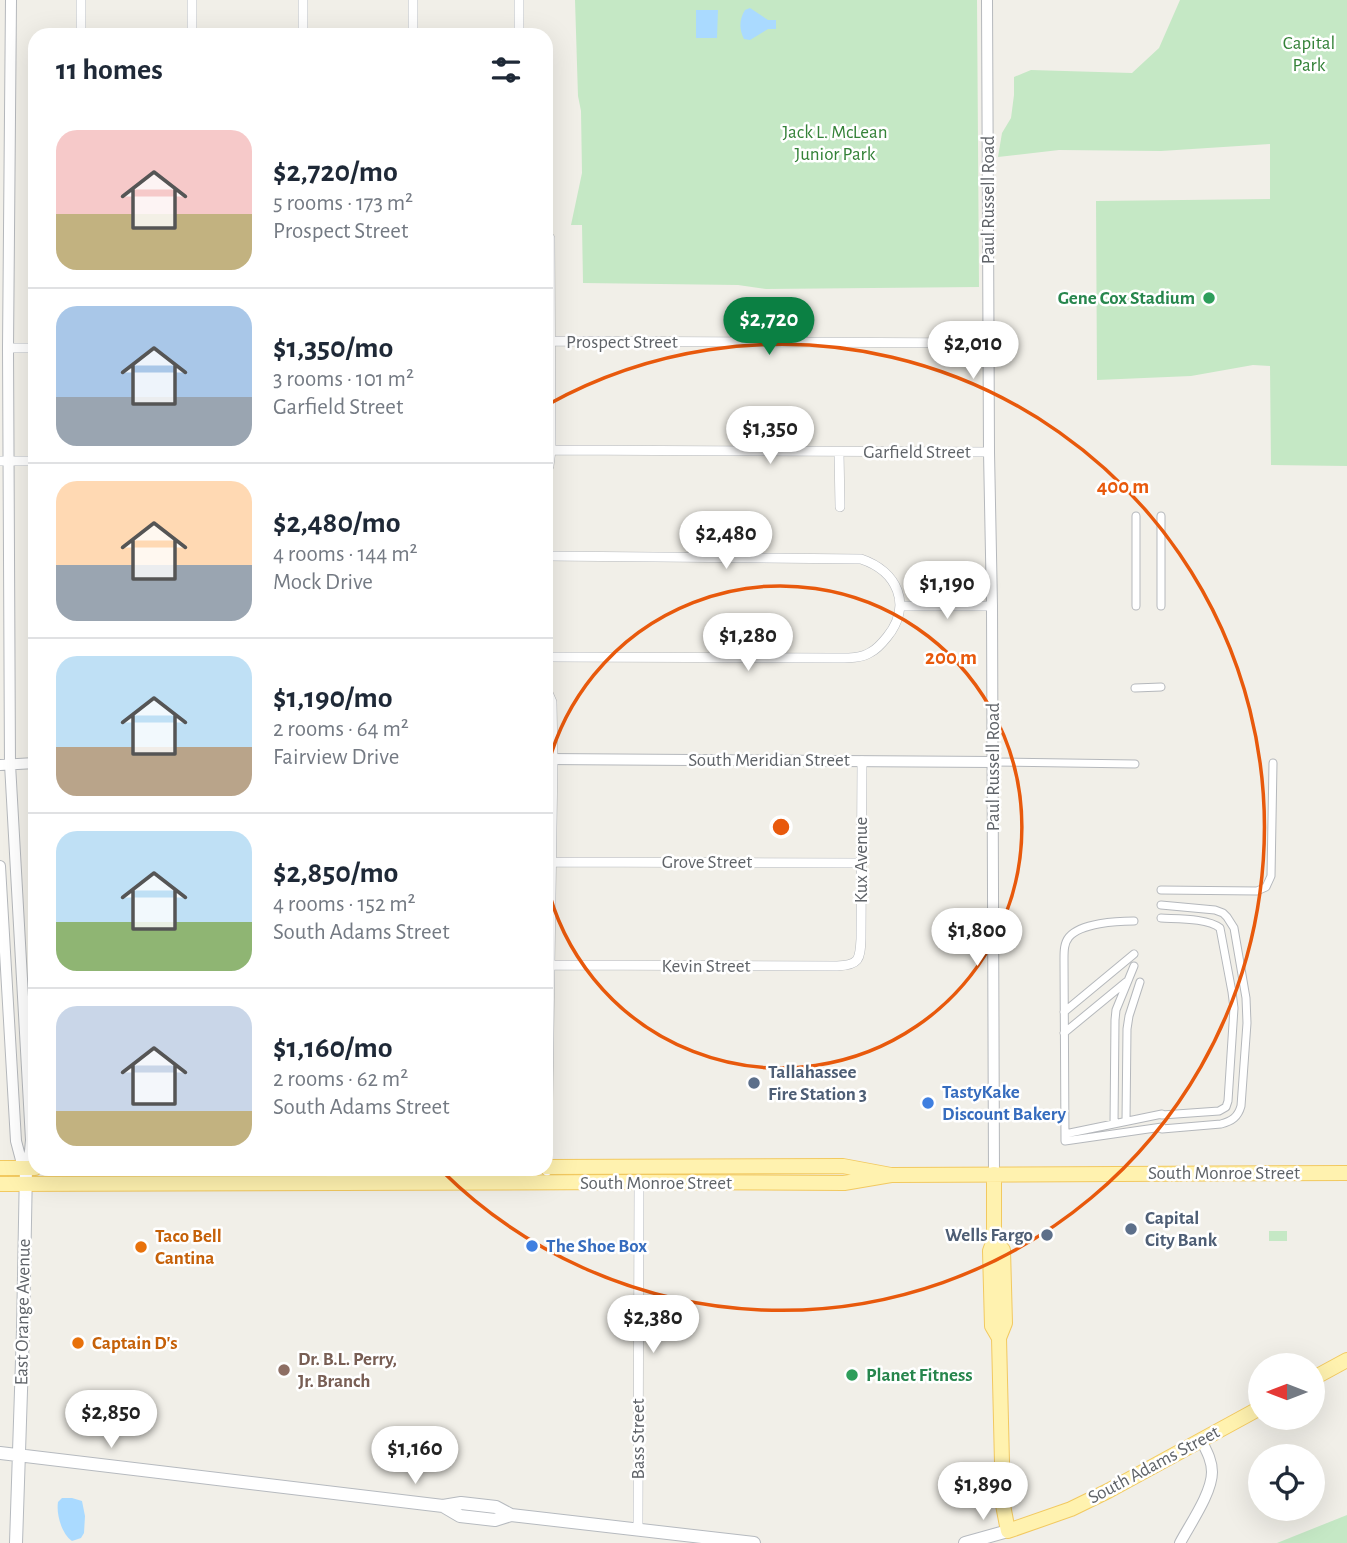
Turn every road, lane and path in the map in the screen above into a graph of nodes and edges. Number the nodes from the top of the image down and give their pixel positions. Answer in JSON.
{"nodes":[{"id":1,"x":11,"y":0,"type":"edge"},
{"id":2,"x":81,"y":0,"type":"edge"},
{"id":3,"x":192,"y":0,"type":"edge"},
{"id":4,"x":303,"y":0,"type":"edge"},
{"id":5,"x":413,"y":0,"type":"edge"},
{"id":6,"x":519,"y":0,"type":"edge"},
{"id":7,"x":987,"y":0,"type":"edge"},
{"id":8,"x":81,"y":28,"type":"edge"},
{"id":9,"x":192,"y":28,"type":"edge"},
{"id":10,"x":303,"y":28,"type":"edge"},
{"id":11,"x":413,"y":28,"type":"edge"},
{"id":12,"x":519,"y":28,"type":"edge"},
{"id":13,"x":5,"y":106,"type":"edge"},
{"id":14,"x":5,"y":219,"type":"edge"},
{"id":15,"x":553,"y":341,"type":"edge"},
{"id":16,"x":988,"y":343,"type":"junction"},
{"id":17,"x":8,"y":348,"type":"junction"},
{"id":18,"x":28,"y":348,"type":"edge"},
{"id":19,"x":553,"y":450,"type":"edge"},
{"id":20,"x":839,"y":452,"type":"junction"},
{"id":21,"x":989,"y":452,"type":"junction"},
{"id":22,"x":4,"y":461,"type":"edge"},
{"id":23,"x":28,"y":461,"type":"edge"},
{"id":24,"x":840,"y":507,"type":"dead end"},
{"id":25,"x":1136,"y":516,"type":"dead end"},
{"id":26,"x":1161,"y":516,"type":"dead end"},
{"id":27,"x":553,"y":556,"type":"edge"},
{"id":28,"x":901,"y":606,"type":"junction"},
{"id":29,"x":992,"y":606,"type":"junction"},
{"id":30,"x":1136,"y":606,"type":"dead end"},
{"id":31,"x":1161,"y":606,"type":"dead end"},
{"id":32,"x":553,"y":657,"type":"edge"},
{"id":33,"x":1161,"y":687,"type":"dead end"},
{"id":34,"x":1135,"y":688,"type":"dead end"},
{"id":35,"x":553,"y":759,"type":"edge"},
{"id":36,"x":862,"y":761,"type":"junction"},
{"id":37,"x":992,"y":762,"type":"junction"},
{"id":38,"x":28,"y":763,"type":"edge"},
{"id":39,"x":1273,"y":763,"type":"dead end"},
{"id":40,"x":5,"y":764,"type":"edge"},
{"id":41,"x":1135,"y":764,"type":"dead end"},
{"id":42,"x":553,"y":862,"type":"edge"},
{"id":43,"x":861,"y":863,"type":"junction"},
{"id":44,"x":0,"y":866,"type":"edge"},
{"id":45,"x":1161,"y":890,"type":"dead end"},
{"id":46,"x":1161,"y":905,"type":"dead end"},
{"id":47,"x":1161,"y":918,"type":"dead end"},
{"id":48,"x":1134,"y":921,"type":"dead end"},
{"id":49,"x":1134,"y":954,"type":"dead end"},
{"id":50,"x":859,"y":958,"type":"joint"},
{"id":51,"x":553,"y":965,"type":"edge"},
{"id":52,"x":1134,"y":966,"type":"dead end"},
{"id":53,"x":1128,"y":980,"type":"junction"},
{"id":54,"x":1140,"y":982,"type":"dead end"},
{"id":55,"x":1064,"y":1012,"type":"junction"},
{"id":56,"x":1064,"y":1032,"type":"junction"},
{"id":57,"x":28,"y":1097,"type":"edge"},
{"id":58,"x":1126,"y":1121,"type":"junction"},
{"id":59,"x":1114,"y":1124,"type":"junction"},
{"id":60,"x":1065,"y":1134,"type":"junction"},
{"id":61,"x":28,"y":1166,"type":"edge"},
{"id":62,"x":553,"y":1167,"type":"edge"},
{"id":63,"x":710,"y":1167,"type":"junction"},
{"id":64,"x":818,"y":1167,"type":"junction"},
{"id":65,"x":0,"y":1168,"type":"edge"},
{"id":66,"x":28,"y":1168,"type":"edge"},
{"id":67,"x":1347,"y":1173,"type":"edge"},
{"id":68,"x":994,"y":1174,"type":"junction"},
{"id":69,"x":891,"y":1175,"type":"junction"},
{"id":70,"x":28,"y":1176,"type":"edge"},
{"id":71,"x":547,"y":1176,"type":"edge"},
{"id":72,"x":639,"y":1182,"type":"junction"},
{"id":73,"x":710,"y":1182,"type":"junction"},
{"id":74,"x":547,"y":1183,"type":"junction"},
{"id":75,"x":803,"y":1183,"type":"junction"},
{"id":76,"x":0,"y":1184,"type":"edge"},
{"id":77,"x":26,"y":1184,"type":"junction"},
{"id":78,"x":1347,"y":1360,"type":"edge"},
{"id":79,"x":1325,"y":1372,"type":"edge"},
{"id":80,"x":1248,"y":1415,"type":"edge"},
{"id":81,"x":1201,"y":1440,"type":"junction"},
{"id":82,"x":0,"y":1453,"type":"edge"},
{"id":83,"x":18,"y":1455,"type":"junction"},
{"id":84,"x":638,"y":1529,"type":"junction"},
{"id":85,"x":1008,"y":1531,"type":"junction"},
{"id":86,"x":16,"y":1543,"type":"edge"},
{"id":87,"x":754,"y":1543,"type":"edge"},
{"id":88,"x":965,"y":1543,"type":"edge"},
{"id":89,"x":1180,"y":1543,"type":"edge"}],
"edges":[{"from":1,"to":13,"type":"street","name":"East Orange Avenue"},
{"from":2,"to":8,"type":"street"},
{"from":3,"to":9,"type":"street"},
{"from":4,"to":10,"type":"street"},
{"from":5,"to":11,"type":"street"},
{"from":6,"to":12,"type":"street"},
{"from":7,"to":16,"type":"street","name":"Paul Russell Road"},
{"from":13,"to":14,"type":"street","name":"East Orange Avenue"},
{"from":14,"to":17,"type":"street","name":"East Orange Avenue"},
{"from":15,"to":16,"type":"street","name":"Prospect Street"},
{"from":16,"to":21,"type":"street","name":"Paul Russell Road"},
{"from":17,"to":18,"type":"street"},
{"from":17,"to":22,"type":"street","name":"East Orange Avenue"},
{"from":19,"to":20,"type":"street","name":"Garfield Street"},
{"from":20,"to":21,"type":"street","name":"Garfield Street"},
{"from":20,"to":24,"type":"street"},
{"from":21,"to":29,"type":"street","name":"Paul Russell Road"},
{"from":22,"to":23,"type":"street"},
{"from":22,"to":40,"type":"street","name":"East Orange Avenue"},
{"from":25,"to":30,"type":"street"},
{"from":26,"to":31,"type":"street"},
{"from":27,"to":28,"type":"street"},
{"from":28,"to":29,"type":"street"},
{"from":28,"to":32,"type":"street"},
{"from":29,"to":37,"type":"street","name":"Paul Russell Road"},
{"from":33,"to":34,"type":"street"},
{"from":35,"to":36,"type":"street","name":"South Meridian Street"},
{"from":36,"to":37,"type":"street","name":"South Meridian Street"},
{"from":36,"to":43,"type":"street","name":"Kux Avenue"},
{"from":37,"to":41,"type":"street"},
{"from":37,"to":68,"type":"street","name":"Paul Russell Road"},
{"from":38,"to":40,"type":"street"},
{"from":39,"to":45,"type":"street"},
{"from":40,"to":57,"type":"street","name":"East Orange Avenue"},
{"from":42,"to":43,"type":"street","name":"Grove Street"},
{"from":43,"to":50,"type":"street","name":"Kux Avenue"},
{"from":44,"to":61,"type":"street","name":"East Orange Avenue"},
{"from":46,"to":60,"type":"street"},
{"from":47,"to":58,"type":"street"},
{"from":48,"to":55,"type":"street"},
{"from":49,"to":55,"type":"street"},
{"from":50,"to":51,"type":"street","name":"Kevin Street"},
{"from":52,"to":53,"type":"street"},
{"from":53,"to":56,"type":"street"},
{"from":53,"to":59,"type":"street"},
{"from":54,"to":58,"type":"street"},
{"from":55,"to":56,"type":"street"},
{"from":56,"to":60,"type":"street"},
{"from":58,"to":59,"type":"street"},
{"from":59,"to":60,"type":"street"},
{"from":62,"to":63,"type":"main road","name":"South Monroe Street"},
{"from":63,"to":64,"type":"main road","name":"South Monroe Street"},
{"from":63,"to":73,"type":"main road"},
{"from":64,"to":69,"type":"main road","name":"South Monroe Street"},
{"from":64,"to":75,"type":"main road"},
{"from":65,"to":66,"type":"main road"},
{"from":67,"to":68,"type":"main road","name":"South Monroe Street"},
{"from":68,"to":69,"type":"main road","name":"South Monroe Street"},
{"from":68,"to":85,"type":"main road","name":"Paul Russell Road"},
{"from":69,"to":75,"type":"main road","name":"South Monroe Street"},
{"from":70,"to":77,"type":"main road","name":"East Orange Avenue"},
{"from":71,"to":74,"type":"street"},
{"from":72,"to":73,"type":"main road","name":"South Monroe Street"},
{"from":72,"to":74,"type":"main road","name":"South Monroe Street"},
{"from":72,"to":84,"type":"street","name":"Bass Street"},
{"from":73,"to":75,"type":"main road","name":"South Monroe Street"},
{"from":74,"to":77,"type":"main road","name":"South Monroe Street"},
{"from":76,"to":77,"type":"main road","name":"South Monroe Street"},
{"from":77,"to":83,"type":"main road","name":"East Orange Avenue"},
{"from":78,"to":79,"type":"main road"},
{"from":80,"to":81,"type":"main road","name":"South Adams Street"},
{"from":81,"to":85,"type":"main road","name":"South Adams Street"},
{"from":81,"to":89,"type":"street"},
{"from":82,"to":83,"type":"main road"},
{"from":83,"to":84,"type":"main road"},
{"from":83,"to":86,"type":"main road","name":"East Orange Avenue"},
{"from":84,"to":87,"type":"main road"},
{"from":85,"to":88,"type":"main road","name":"South Adams Street"}]}
